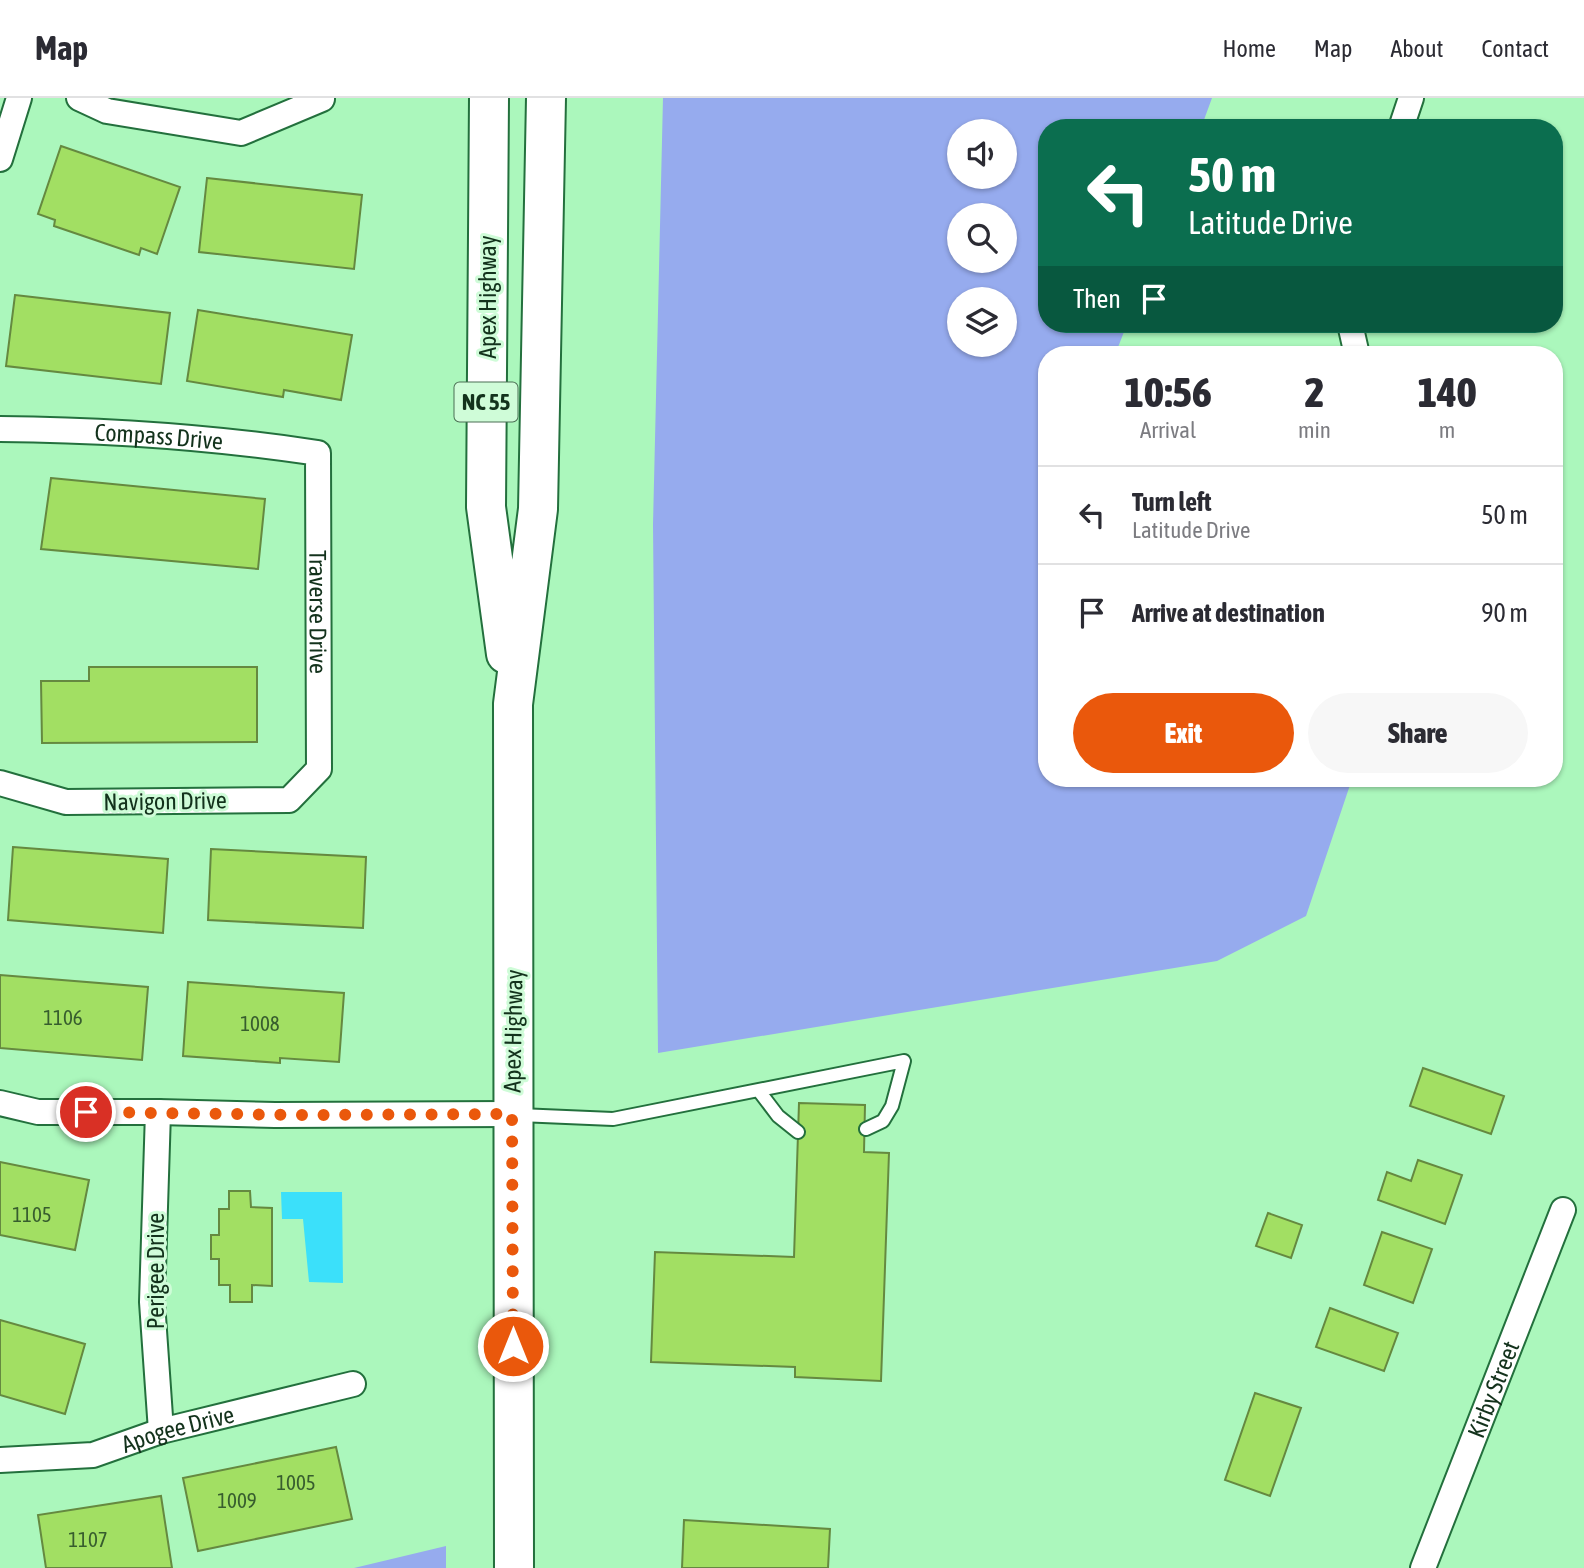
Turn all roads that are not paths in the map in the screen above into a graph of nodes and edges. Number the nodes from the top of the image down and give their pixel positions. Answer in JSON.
{"nodes":[{"id":1,"x":19,"y":98,"type":"edge"},
{"id":2,"x":79,"y":98,"type":"edge"},
{"id":3,"x":489,"y":98,"type":"edge"},
{"id":4,"x":546,"y":98,"type":"edge"},
{"id":5,"x":1412,"y":98,"type":"edge"},
{"id":6,"x":322,"y":99,"type":"edge"},
{"id":7,"x":1404,"y":119,"type":"edge"},
{"id":8,"x":0,"y":159,"type":"edge"},
{"id":9,"x":0,"y":429,"type":"edge"},
{"id":10,"x":318,"y":453,"type":"joint"},
{"id":11,"x":513,"y":704,"type":"junction"},
{"id":12,"x":319,"y":769,"type":"joint"},
{"id":13,"x":0,"y":783,"type":"edge"},
{"id":14,"x":759,"y":1091,"type":"junction"},
{"id":15,"x":0,"y":1103,"type":"edge"},
{"id":16,"x":158,"y":1112,"type":"junction"},
{"id":17,"x":512,"y":1114,"type":"junction"},
{"id":18,"x":866,"y":1129,"type":"dead end"},
{"id":19,"x":798,"y":1132,"type":"dead end"},
{"id":20,"x":1563,"y":1210,"type":"dead end"},
{"id":21,"x":353,"y":1384,"type":"dead end"},
{"id":22,"x":161,"y":1431,"type":"junction"},
{"id":23,"x":0,"y":1460,"type":"edge"},
{"id":24,"x":514,"y":1568,"type":"edge"},
{"id":25,"x":1423,"y":1568,"type":"edge"}],
"edges":[{"from":1,"to":8,"type":"street"},
{"from":2,"to":6,"type":"street"},
{"from":3,"to":11,"type":"main road","name":"Apex Highway","number":"NC 55"},
{"from":4,"to":11,"type":"main road","name":"Apex Highway","number":"NC 55"},
{"from":5,"to":7,"type":"street"},
{"from":9,"to":10,"type":"street","name":"Compass Drive"},
{"from":10,"to":12,"type":"street","name":"Traverse Drive"},
{"from":11,"to":17,"type":"main road","name":"Apex Highway","number":"NC 55"},
{"from":12,"to":13,"type":"street","name":"Navigon Drive"},
{"from":14,"to":17,"type":"lane"},
{"from":14,"to":18,"type":"lane"},
{"from":14,"to":19,"type":"lane"},
{"from":15,"to":16,"type":"street"},
{"from":16,"to":17,"type":"street"},
{"from":16,"to":22,"type":"street","name":"Perigee Drive"},
{"from":17,"to":24,"type":"main road","name":"Apex Highway","number":"NC 55"},
{"from":20,"to":25,"type":"street","name":"Kirby Street"},
{"from":21,"to":22,"type":"street","name":"Apogee Drive"},
{"from":22,"to":23,"type":"street","name":"Apogee Drive"}]}
